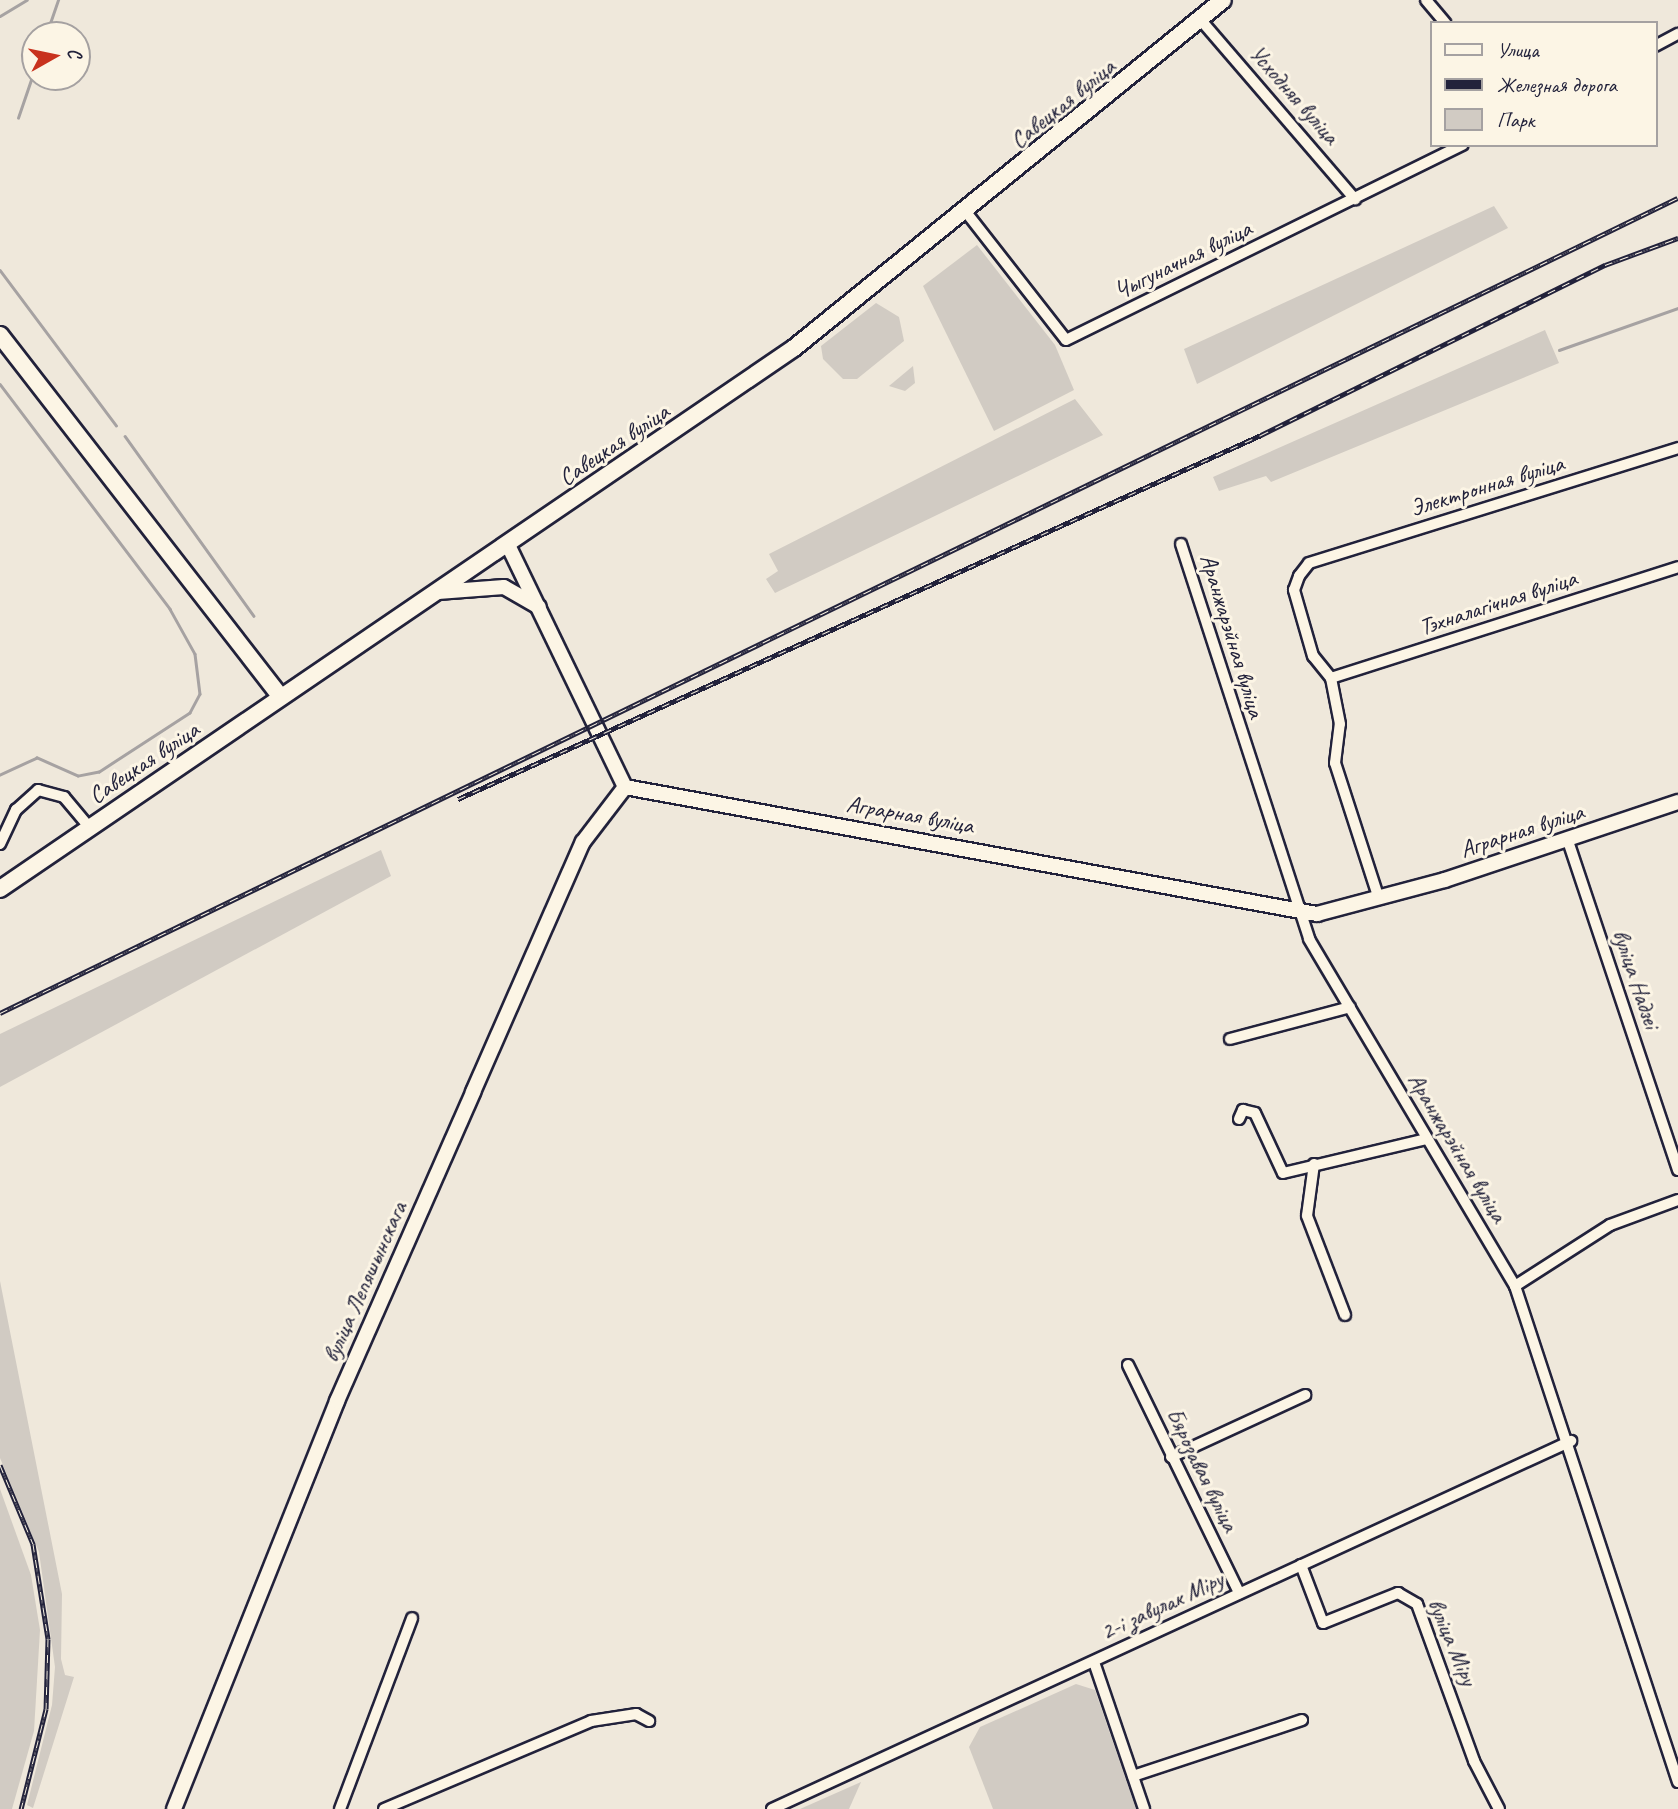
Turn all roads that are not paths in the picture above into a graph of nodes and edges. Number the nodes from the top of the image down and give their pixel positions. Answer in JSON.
{"nodes":[{"id":1,"x":1223,"y":0,"type":"edge"},
{"id":2,"x":1426,"y":0,"type":"edge"},
{"id":3,"x":1200,"y":19,"type":"junction"},
{"id":4,"x":1443,"y":21,"type":"edge"},
{"id":5,"x":1678,"y":34,"type":"edge"},
{"id":6,"x":1657,"y":45,"type":"edge"},
{"id":7,"x":1460,"y":147,"type":"edge"},
{"id":8,"x":1355,"y":199,"type":"junction"},
{"id":9,"x":966,"y":212,"type":"junction"},
{"id":10,"x":0,"y":335,"type":"edge"},
{"id":11,"x":1678,"y":449,"type":"edge"},
{"id":12,"x":1181,"y":544,"type":"dead end"},
{"id":13,"x":508,"y":545,"type":"junction"},
{"id":14,"x":1678,"y":567,"type":"edge"},
{"id":15,"x":438,"y":592,"type":"junction"},
{"id":16,"x":543,"y":609,"type":"junction"},
{"id":17,"x":1331,"y":678,"type":"junction"},
{"id":18,"x":281,"y":698,"type":"junction"},
{"id":19,"x":625,"y":787,"type":"junction"},
{"id":20,"x":1678,"y":802,"type":"edge"},
{"id":21,"x":90,"y":828,"type":"junction"},
{"id":22,"x":1568,"y":841,"type":"junction"},
{"id":23,"x":0,"y":844,"type":"edge"},
{"id":24,"x":0,"y":889,"type":"edge"},
{"id":25,"x":1378,"y":899,"type":"junction"},
{"id":26,"x":1301,"y":913,"type":"junction"},
{"id":27,"x":1350,"y":1007,"type":"junction"},
{"id":28,"x":1230,"y":1039,"type":"dead end"},
{"id":29,"x":1239,"y":1119,"type":"dead end"},
{"id":30,"x":1427,"y":1139,"type":"junction"},
{"id":31,"x":1314,"y":1164,"type":"junction"},
{"id":32,"x":1678,"y":1170,"type":"edge"},
{"id":33,"x":1678,"y":1200,"type":"edge"},
{"id":34,"x":1515,"y":1286,"type":"junction"},
{"id":35,"x":1345,"y":1315,"type":"dead end"},
{"id":36,"x":1128,"y":1365,"type":"dead end"},
{"id":37,"x":1306,"y":1395,"type":"dead end"},
{"id":38,"x":1571,"y":1441,"type":"junction"},
{"id":39,"x":1171,"y":1457,"type":"junction"},
{"id":40,"x":1301,"y":1565,"type":"junction"},
{"id":41,"x":1239,"y":1593,"type":"junction"},
{"id":42,"x":412,"y":1618,"type":"dead end"},
{"id":43,"x":1094,"y":1661,"type":"junction"},
{"id":44,"x":1302,"y":1720,"type":"dead end"},
{"id":45,"x":649,"y":1721,"type":"dead end"},
{"id":46,"x":1133,"y":1776,"type":"junction"},
{"id":47,"x":1678,"y":1781,"type":"edge"},
{"id":48,"x":174,"y":1809,"type":"edge"},
{"id":49,"x":340,"y":1809,"type":"edge"},
{"id":50,"x":384,"y":1809,"type":"edge"},
{"id":51,"x":772,"y":1809,"type":"edge"},
{"id":52,"x":1144,"y":1809,"type":"edge"},
{"id":53,"x":1499,"y":1809,"type":"edge"}],
"edges":[{"from":1,"to":3,"type":"main road","name":"Савецкая вуліца"},
{"from":2,"to":4,"type":"street"},
{"from":3,"to":8,"type":"street","name":"Усходняя вуліца"},
{"from":3,"to":9,"type":"main road","name":"Савецкая вуліца"},
{"from":5,"to":6,"type":"street"},
{"from":7,"to":8,"type":"street","name":"Чыгуначная вуліца"},
{"from":8,"to":9,"type":"street","name":"Чыгуначная вуліца"},
{"from":9,"to":13,"type":"main road","name":"Савецкая вуліца"},
{"from":10,"to":18,"type":"main road"},
{"from":11,"to":17,"type":"street","name":"Электронная вуліца"},
{"from":12,"to":26,"type":"street","name":"Аранжарэйная вуліца"},
{"from":13,"to":15,"type":"main road","name":"Савецкая вуліца"},
{"from":13,"to":16,"type":"street"},
{"from":14,"to":17,"type":"street","name":"Тэхналагічная вуліца"},
{"from":15,"to":16,"type":"street"},
{"from":15,"to":18,"type":"main road","name":"Савецкая вуліца"},
{"from":16,"to":19,"type":"street"},
{"from":17,"to":25,"type":"street"},
{"from":18,"to":21,"type":"main road","name":"Савецкая вуліца"},
{"from":19,"to":26,"type":"street","name":"Аграрная вуліца"},
{"from":19,"to":48,"type":"street","name":"вуліца Лепяшынскага"},
{"from":20,"to":22,"type":"street","name":"Аграрная вуліца"},
{"from":21,"to":23,"type":"street"},
{"from":21,"to":24,"type":"main road","name":"Савецкая вуліца"},
{"from":22,"to":25,"type":"street","name":"Аграрная вуліца"},
{"from":22,"to":32,"type":"street","name":"вуліца Надзеі"},
{"from":25,"to":26,"type":"street","name":"Аграрная вуліца"},
{"from":26,"to":27,"type":"street","name":"Аранжарэйная вуліца"},
{"from":27,"to":28,"type":"street"},
{"from":27,"to":30,"type":"street","name":"Аранжарэйная вуліца"},
{"from":29,"to":31,"type":"street"},
{"from":30,"to":31,"type":"street"},
{"from":30,"to":34,"type":"street","name":"Аранжарэйная вуліца"},
{"from":31,"to":35,"type":"street"},
{"from":33,"to":34,"type":"street"},
{"from":34,"to":38,"type":"street","name":"Аранжарэйная вуліца"},
{"from":36,"to":39,"type":"street","name":"Бярозавая вуліца"},
{"from":37,"to":39,"type":"street"},
{"from":38,"to":40,"type":"street","name":"2-і завулак Міру"},
{"from":38,"to":47,"type":"street","name":"Аранжарэйная вуліца"},
{"from":39,"to":41,"type":"street","name":"Бярозавая вуліца"},
{"from":40,"to":41,"type":"street","name":"2-і завулак Міру"},
{"from":40,"to":53,"type":"street","name":"вуліца Міру"},
{"from":41,"to":43,"type":"street","name":"2-і завулак Міру"},
{"from":42,"to":49,"type":"street"},
{"from":43,"to":46,"type":"street"},
{"from":43,"to":51,"type":"street","name":"2-і завулак Міру"},
{"from":44,"to":46,"type":"street"},
{"from":45,"to":50,"type":"street"},
{"from":46,"to":52,"type":"street"}]}
